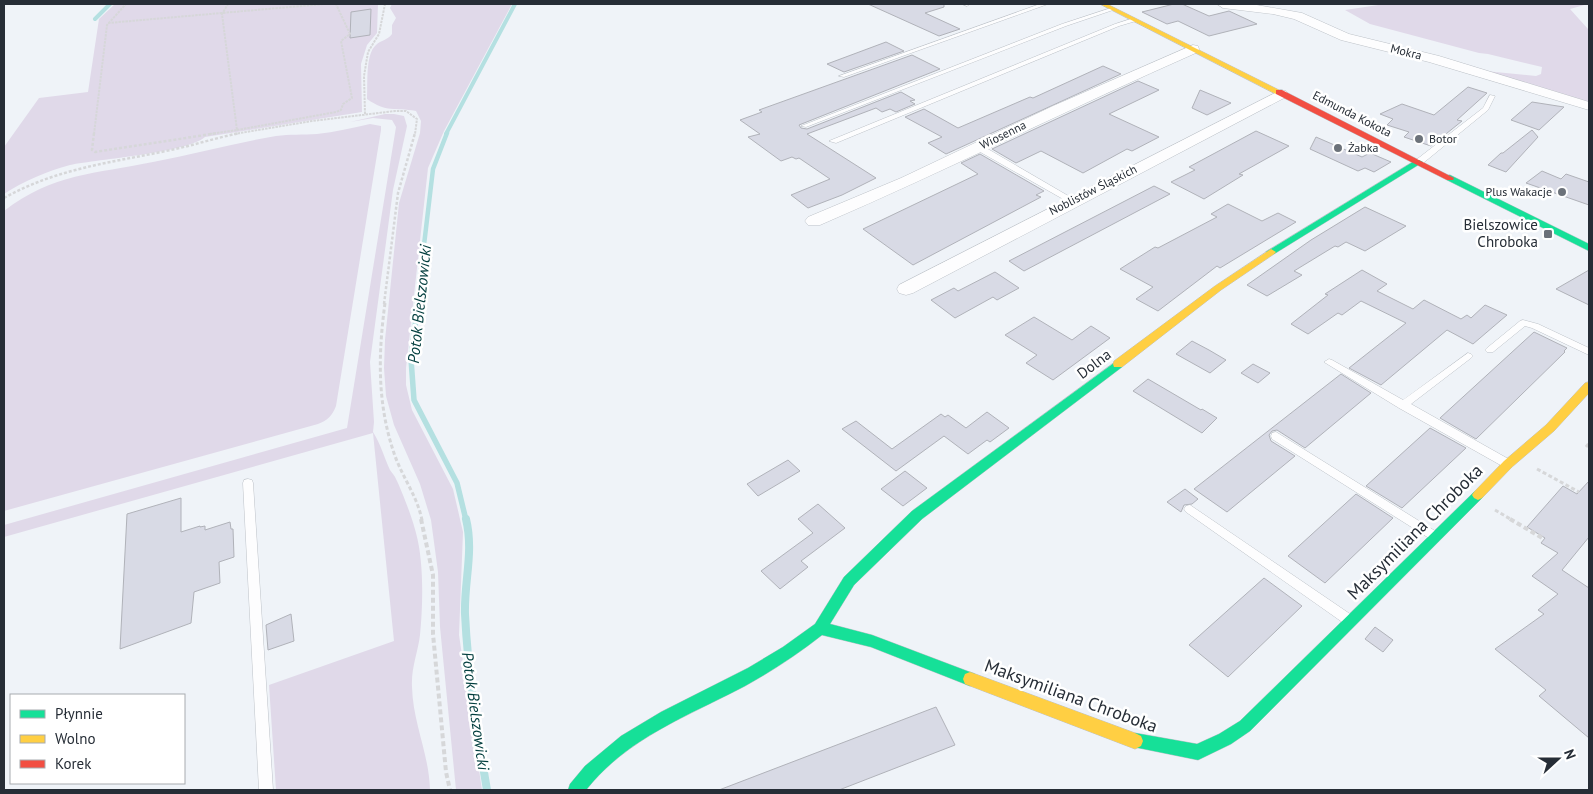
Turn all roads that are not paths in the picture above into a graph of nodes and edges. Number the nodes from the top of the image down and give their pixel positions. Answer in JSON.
{"nodes":[{"id":1,"x":1045,"y":4,"type":"edge"},
{"id":2,"x":1103,"y":4,"type":"edge"},
{"id":3,"x":1224,"y":4,"type":"edge"},
{"id":4,"x":1113,"y":9,"type":"junction"},
{"id":5,"x":1134,"y":20,"type":"junction"},
{"id":6,"x":1193,"y":49,"type":"junction"},
{"id":7,"x":842,"y":76,"type":"dead end"},
{"id":8,"x":1281,"y":94,"type":"junction"},
{"id":9,"x":1492,"y":96,"type":"dead end"},
{"id":10,"x":1589,"y":106,"type":"edge"},
{"id":11,"x":804,"y":126,"type":"dead end"},
{"id":12,"x":833,"y":141,"type":"dead end"},
{"id":13,"x":978,"y":147,"type":"junction"},
{"id":14,"x":1419,"y":162,"type":"junction"},
{"id":15,"x":1073,"y":201,"type":"junction"},
{"id":16,"x":814,"y":222,"type":"dead end"},
{"id":17,"x":1589,"y":248,"type":"edge"},
{"id":18,"x":906,"y":288,"type":"dead end"},
{"id":19,"x":1490,"y":350,"type":"dead end"},
{"id":20,"x":1589,"y":352,"type":"edge"},
{"id":21,"x":1468,"y":356,"type":"dead end"},
{"id":22,"x":1329,"y":362,"type":"dead end"},
{"id":23,"x":1589,"y":386,"type":"edge"},
{"id":24,"x":1402,"y":405,"type":"junction"},
{"id":25,"x":1276,"y":436,"type":"dead end"},
{"id":26,"x":1508,"y":464,"type":"junction"},
{"id":27,"x":248,"y":483,"type":"dead end"},
{"id":28,"x":1190,"y":509,"type":"dead end"},
{"id":29,"x":1437,"y":537,"type":"junction"},
{"id":30,"x":1351,"y":621,"type":"junction"},
{"id":31,"x":820,"y":628,"type":"junction"},
{"id":32,"x":266,"y":790,"type":"edge"},
{"id":33,"x":576,"y":790,"type":"edge"}],
"edges":[{"from":1,"to":7,"type":"lane"},
{"from":2,"to":4,"type":"street","name":"Edmunda Kokota"},
{"from":3,"to":10,"type":"street","name":"Mokra"},
{"from":4,"to":5,"type":"street","name":"Edmunda Kokota"},
{"from":4,"to":11,"type":"lane"},
{"from":5,"to":6,"type":"street","name":"Edmunda Kokota"},
{"from":5,"to":12,"type":"lane"},
{"from":6,"to":8,"type":"street","name":"Edmunda Kokota"},
{"from":6,"to":13,"type":"street","name":"Wiosenna"},
{"from":8,"to":14,"type":"street","name":"Edmunda Kokota"},
{"from":8,"to":15,"type":"street","name":"Noblistów Śląskich"},
{"from":9,"to":14,"type":"lane"},
{"from":13,"to":15,"type":"lane"},
{"from":13,"to":16,"type":"street","name":"Wiosenna"},
{"from":14,"to":17,"type":"street","name":"Edmunda Kokota"},
{"from":14,"to":31,"type":"street","name":"Dolna"},
{"from":15,"to":18,"type":"street","name":"Noblistów Śląskich"},
{"from":19,"to":20,"type":"lane"},
{"from":21,"to":24,"type":"lane"},
{"from":22,"to":24,"type":"lane"},
{"from":23,"to":26,"type":"street","name":"Maksymiliana Chroboka"},
{"from":24,"to":26,"type":"lane"},
{"from":25,"to":29,"type":"lane"},
{"from":26,"to":29,"type":"street","name":"Maksymiliana Chroboka"},
{"from":27,"to":32,"type":"lane"},
{"from":28,"to":30,"type":"lane"},
{"from":29,"to":30,"type":"street","name":"Maksymiliana Chroboka"},
{"from":30,"to":31,"type":"street","name":"Maksymiliana Chroboka"},
{"from":31,"to":33,"type":"street"}]}
